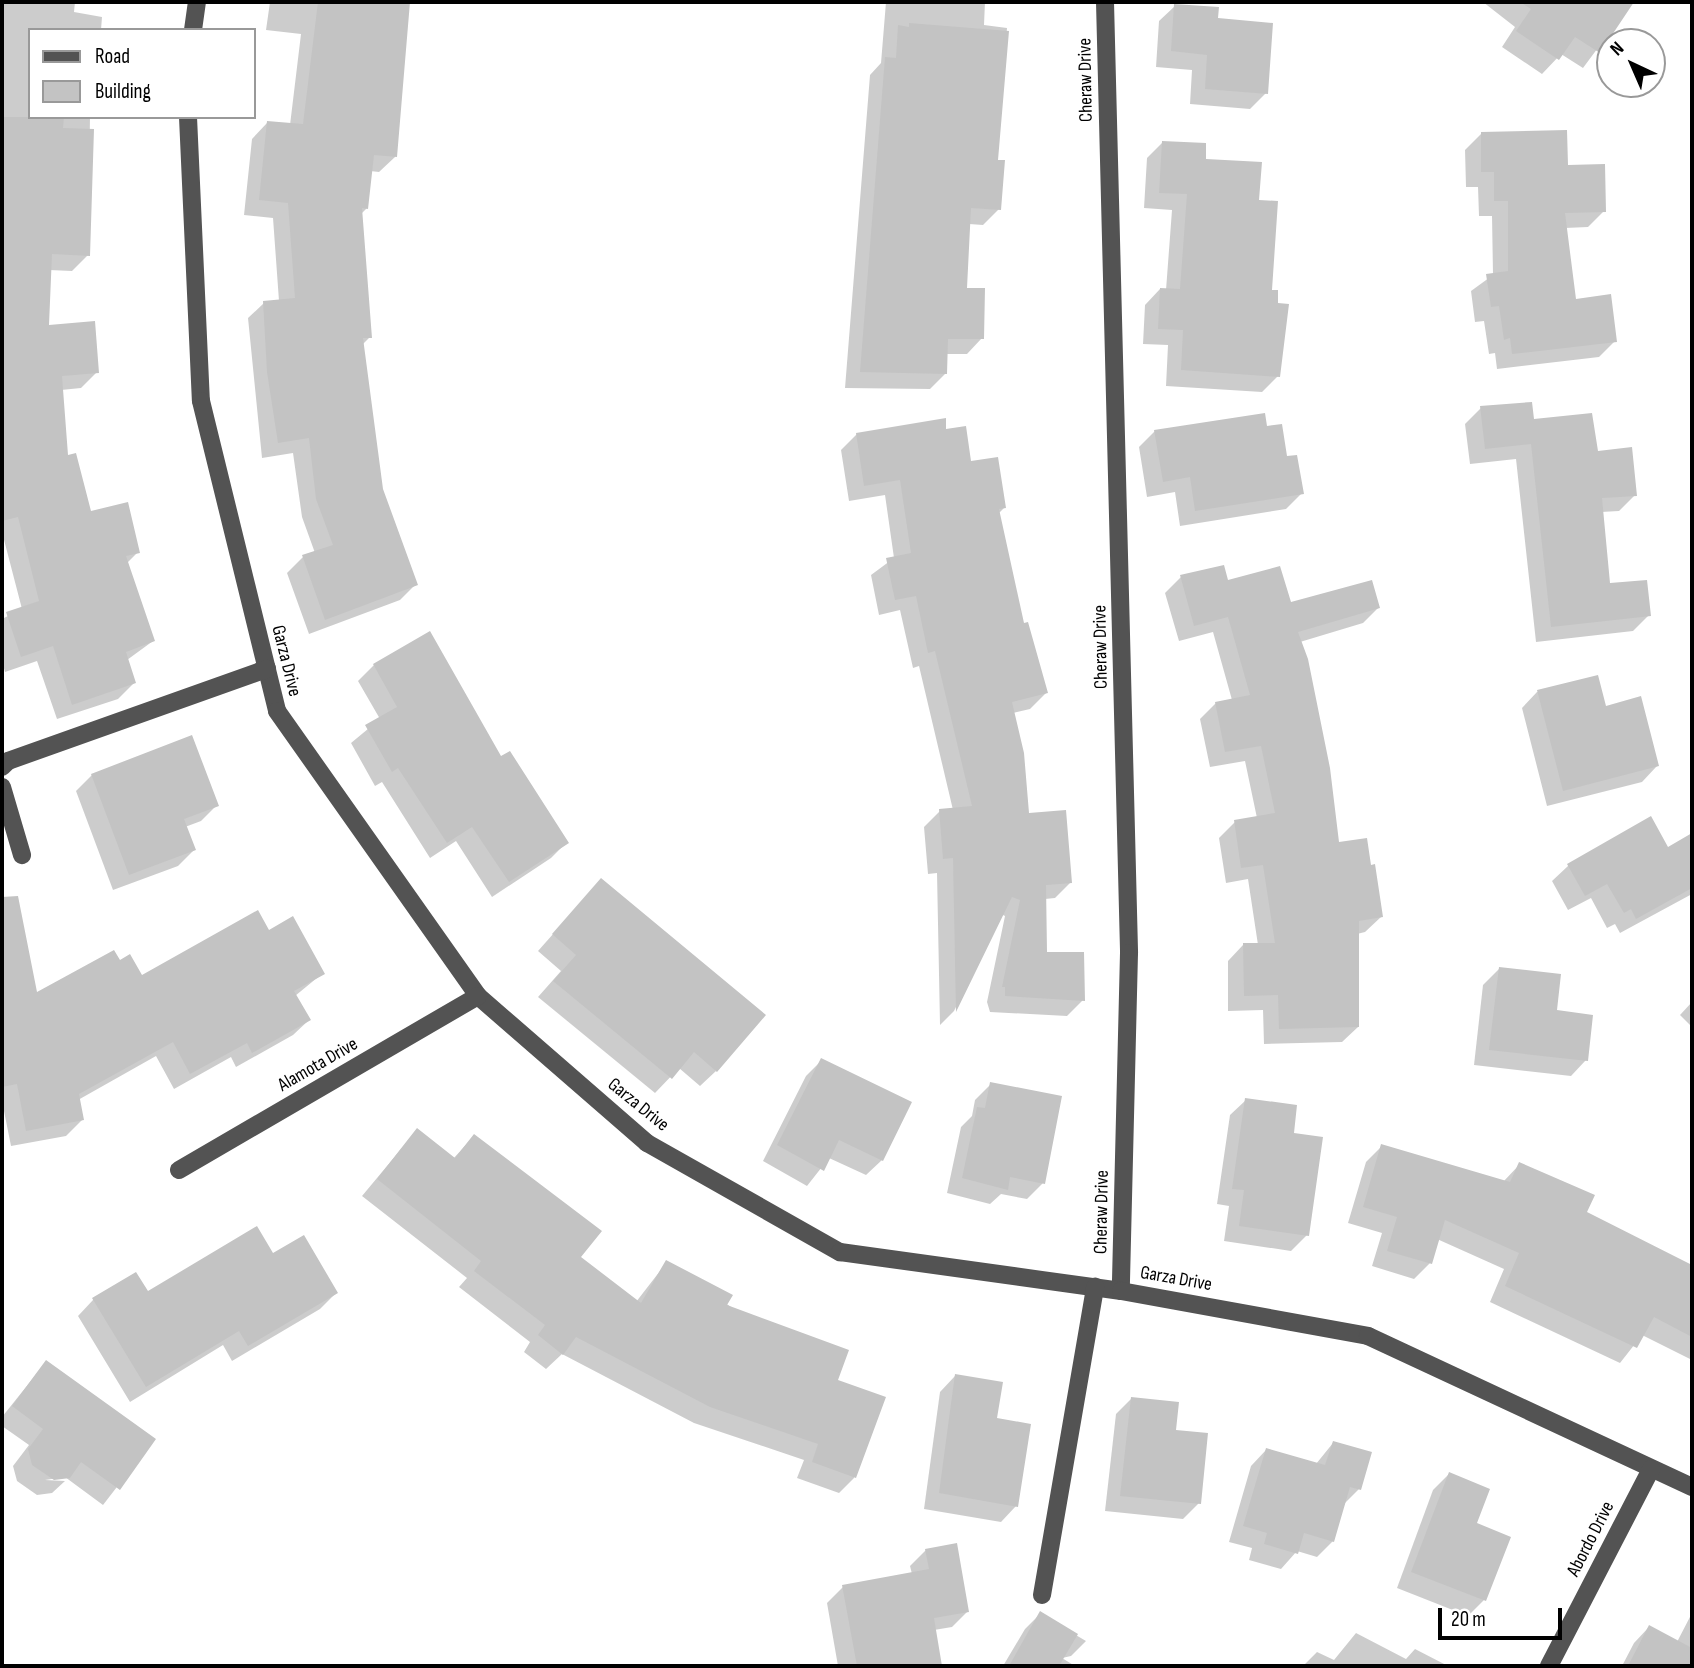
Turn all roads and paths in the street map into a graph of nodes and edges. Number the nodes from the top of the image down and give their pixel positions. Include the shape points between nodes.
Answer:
1 (197, 2) edge
2 (1105, 2) edge
3 (193, 28) edge
4 (188, 119) edge
5 (267, 669) junction
6 (2, 767) edge
7 (2, 787) edge
8 (22, 855) dead end
9 (478, 996) junction
10 (179, 1170) dead end
11 (1095, 1287) junction
12 (1122, 1291) junction
13 (1651, 1469) junction
14 (1692, 1487) edge
15 (1042, 1595) dead end
16 (1549, 1666) edge

1 - 3 street
2 - 12 street, Cheraw Drive via 1129,953
4 - 5 street, Garza Drive via 201,401
5 - 6 street via 8,761
5 - 9 street, Garza Drive via 277,711
7 - 8 street
9 - 10 street, Alamota Drive
9 - 11 street, Garza Drive via 647,1143 840,1252
11 - 12 street, Garza Drive
11 - 15 street
12 - 13 street, Garza Drive via 1368,1336
13 - 14 street, Garza Drive
13 - 16 street, Abordo Drive

